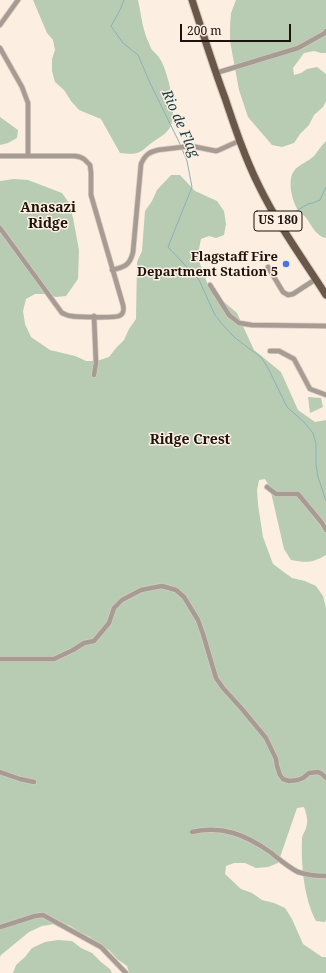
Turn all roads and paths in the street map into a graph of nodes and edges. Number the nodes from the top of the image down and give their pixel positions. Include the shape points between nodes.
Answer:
1 (18, 0) edge
2 (192, 0) edge
3 (0, 26) edge
4 (326, 31) edge
5 (0, 48) edge
6 (216, 74) junction
7 (239, 141) junction
8 (28, 155) junction
9 (0, 156) edge
10 (0, 228) edge
11 (268, 267) dead end
12 (112, 270) junction
13 (316, 279) junction
14 (210, 286) dead end
15 (326, 295) edge
16 (94, 316) junction
17 (326, 326) edge
18 (270, 351) dead end
19 (94, 375) dead end
20 (326, 395) edge
21 (267, 486) dead end
22 (326, 530) edge
23 (0, 659) edge
24 (0, 772) edge
25 (326, 778) edge
26 (34, 782) dead end
27 (192, 832) dead end
28 (326, 876) edge
29 (0, 927) edge
30 (126, 973) edge

1 - 3 street
2 - 6 main road, US 180
4 - 6 street via 298,48
5 - 8 street via 28,103
6 - 7 main road, US 180
7 - 12 street via 216,151 191,146 148,153 142,164 131,259 127,264
7 - 13 main road, US 180 via 264,197
8 - 9 street
8 - 12 street via 75,156 90,165 90,192
10 - 16 street via 62,313 71,316
11 - 13 street via 283,292 288,295
12 - 16 street via 123,313 120,316
13 - 15 main road, US 180
14 - 17 street via 229,315 239,323
16 - 19 street
18 - 20 street via 279,351 294,359 310,389
21 - 22 street via 276,494 298,494
23 - 25 street via 54,660 84,643 94,641 109,623 114,608 122,600 140,590 162,586 176,590 184,597 198,620 216,678 266,738 283,779 298,780 309,773 318,772
24 - 26 street
27 - 28 street via 216,830 246,837 289,867 316,876
29 - 30 street via 43,915 101,947

